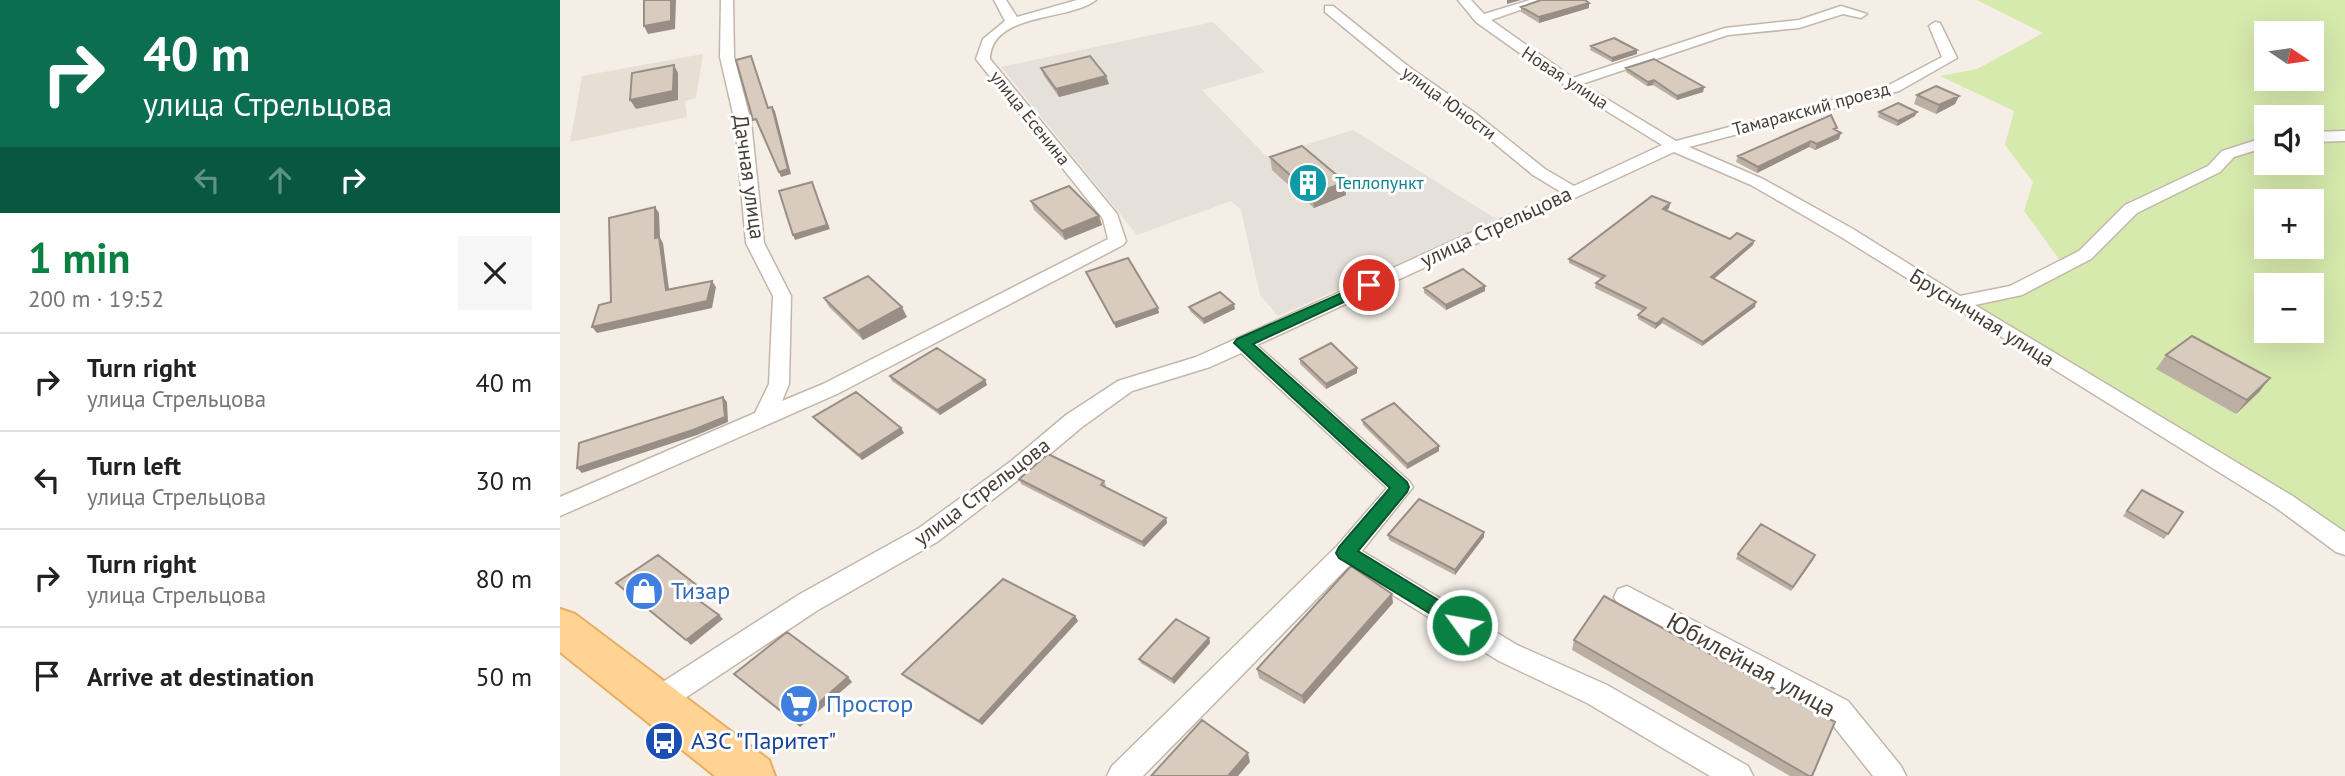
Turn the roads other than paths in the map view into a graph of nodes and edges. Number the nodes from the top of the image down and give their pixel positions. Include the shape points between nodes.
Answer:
1 (727, 0) edge
2 (1000, 0) edge
3 (1090, 0) edge
4 (1464, 0) edge
5 (1543, 0) edge
6 (1329, 9) dead end
7 (1861, 14) dead end
8 (1481, 19) junction
9 (1012, 23) junction
10 (1935, 26) dead end
11 (1571, 83) junction
12 (2345, 136) edge
13 (2324, 137) edge
14 (1674, 146) junction
15 (2254, 146) edge
16 (1573, 192) junction
17 (1957, 303) junction
18 (1242, 343) junction
19 (764, 418) junction
20 (560, 507) edge
21 (2345, 545) edge
22 (1346, 553) junction
23 (1627, 597) dead end
24 (560, 627) edge
25 (657, 701) junction
26 (752, 776) edge
27 (1122, 776) edge
28 (1738, 776) edge
29 (1891, 776) edge

1 - 19 street, Дачная улица via 727,57 743,122 755,243 782,296 779,384
2 - 9 street
3 - 9 street
4 - 8 street, Новая улица
5 - 8 street
6 - 16 street, улица Юности via 1539,172
7 - 11 street via 1840,10 1826,20 1804,25 1749,26
8 - 11 street, Новая улица
9 - 19 street, улица Есенина via 990,37 982,49 983,59 1111,218 1117,241
10 - 14 street, Тамаракский проезд via 1950,58 1894,88
11 - 14 street, Новая улица
12 - 13 street
14 - 16 street, улица Стрельцова
14 - 17 street, Брусничная улица via 1757,182
15 - 17 street via 2228,154 2214,169 2131,209 2085,255 2014,291
16 - 18 street, улица Стрельцова
17 - 21 street, Брусничная улица via 2283,502
18 - 22 street via 1401,487
18 - 25 street, улица Стрельцова via 1203,362 1125,386 928,535 809,602
19 - 20 street
22 - 27 street
22 - 28 street via 1508,653 1597,694
23 - 29 street, Юбилейная улица via 1838,709
24 - 25 main road
25 - 26 main road

